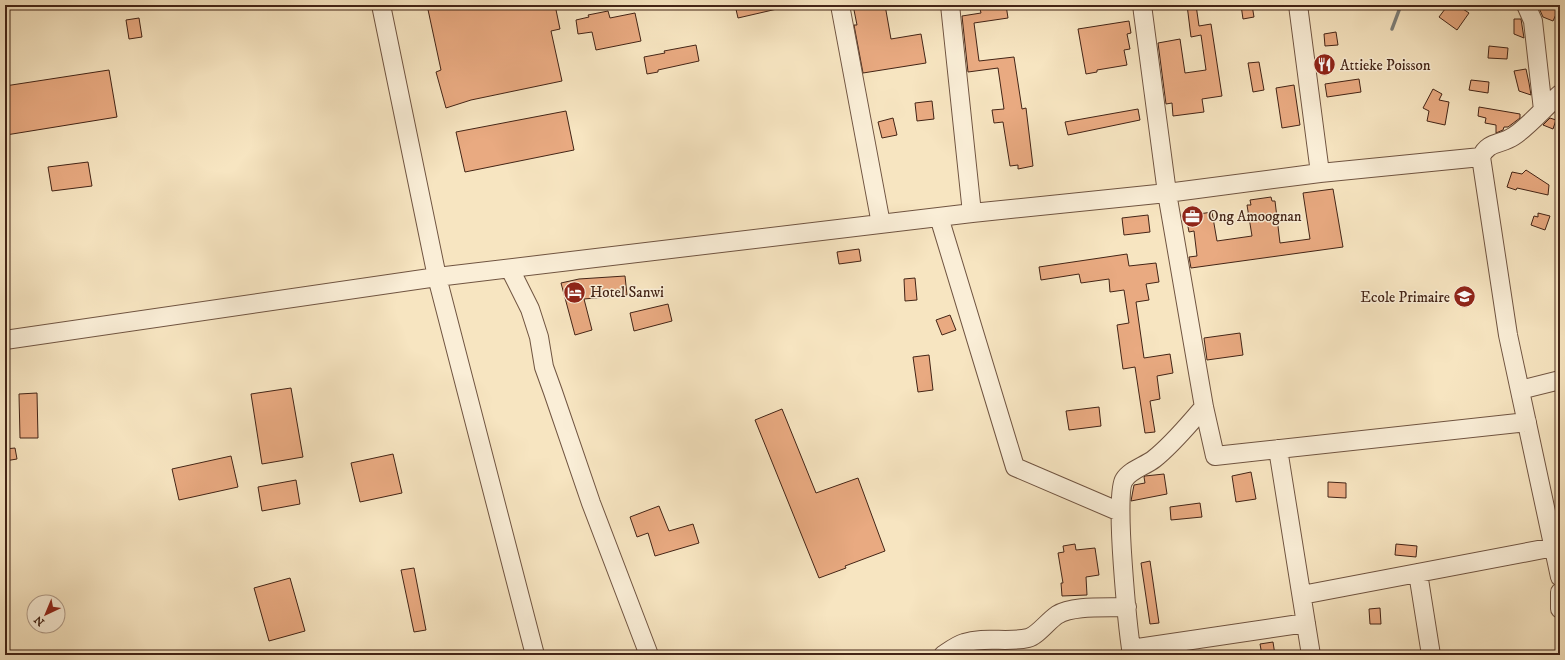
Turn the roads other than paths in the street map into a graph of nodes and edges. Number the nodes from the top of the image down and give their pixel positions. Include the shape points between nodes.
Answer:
1 (381, 5) edge
2 (840, 5) edge
3 (950, 5) edge
4 (1142, 5) edge
5 (1298, 5) edge
6 (1526, 5) edge
7 (1560, 94) edge
8 (1543, 110) junction
9 (1481, 157) junction
10 (1320, 173) junction
11 (1167, 193) junction
12 (972, 213) junction
13 (939, 217) junction
14 (881, 224) junction
15 (510, 269) junction
16 (437, 277) junction
17 (5, 340) edge
18 (1560, 380) edge
19 (1520, 390) junction
20 (1204, 407) junction
21 (1527, 422) junction
22 (1278, 449) junction
23 (1553, 505) edge
24 (1120, 512) junction
25 (1554, 547) junction
26 (1418, 573) junction
27 (1560, 577) edge
28 (1560, 592) edge
29 (1302, 595) junction
30 (1126, 607) junction
31 (1560, 609) edge
32 (1306, 623) junction
33 (1131, 652) edge
34 (535, 655) edge
35 (649, 655) edge
36 (943, 655) edge
37 (1312, 655) edge
38 (1431, 655) edge

1 - 16 street
2 - 14 street
3 - 12 street
4 - 11 street
5 - 10 street
6 - 8 street via 1533,21
7 - 8 street
8 - 9 street via 1514,136 1484,149
9 - 10 street
9 - 19 street via 1508,335
10 - 11 street
11 - 12 street
11 - 20 street
12 - 13 street
13 - 14 street
13 - 24 street via 1015,467
14 - 15 street
15 - 16 street
15 - 35 street via 530,309 539,337 544,367 591,503
16 - 17 street
16 - 34 street
18 - 19 street
19 - 21 street
20 - 22 street via 1215,456
20 - 24 street via 1171,444 1124,479 1121,487
21 - 22 street
21 - 23 street
22 - 29 street
23 - 25 street
24 - 30 street
25 - 26 street
25 - 27 street
26 - 29 street
26 - 38 street
28 - 31 street
29 - 32 street
30 - 33 street
30 - 36 street via 1068,611 1058,614 1031,638 978,640 964,643
32 - 33 street
32 - 37 street

